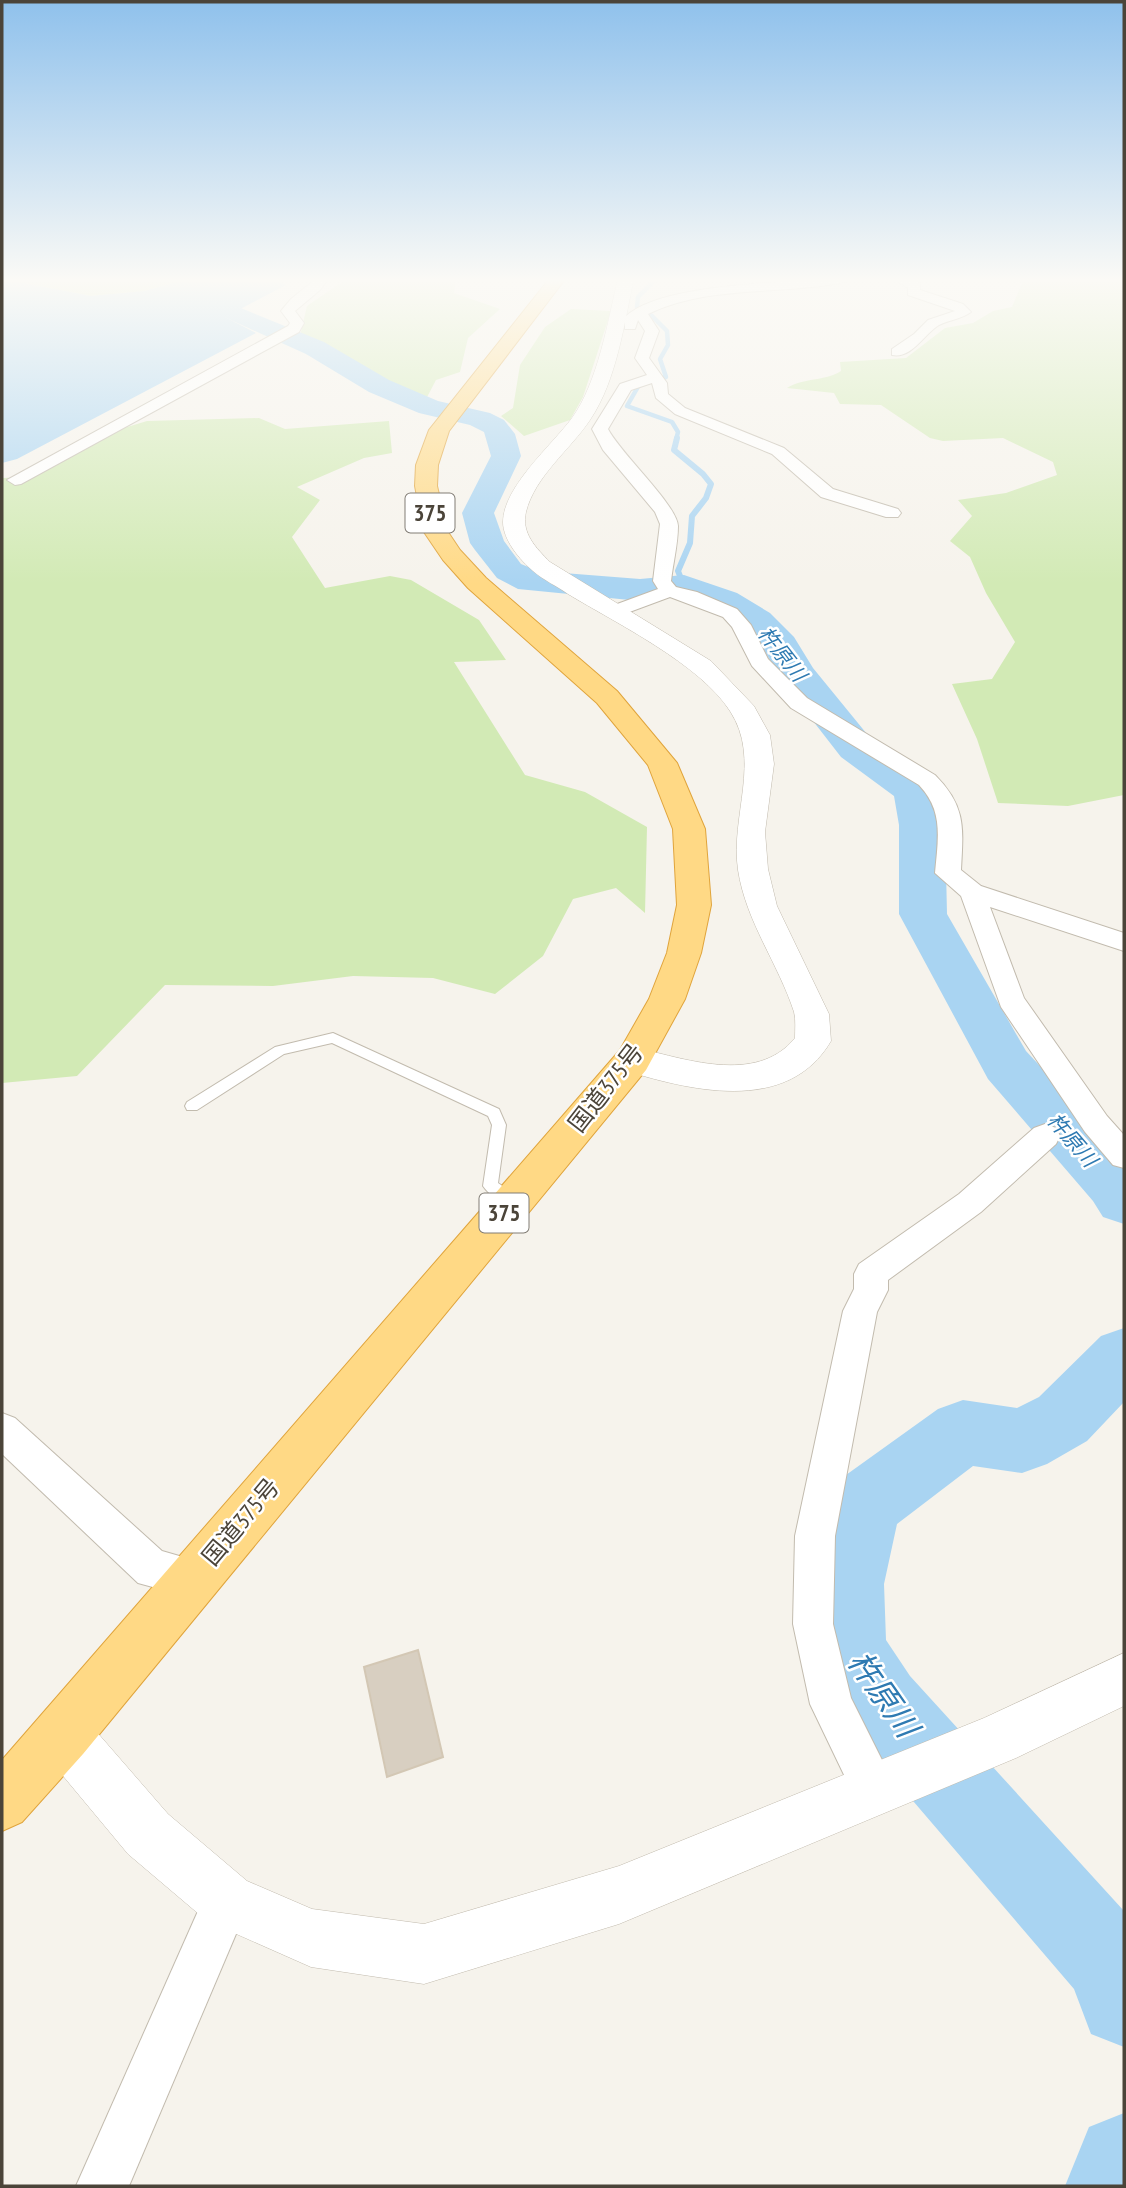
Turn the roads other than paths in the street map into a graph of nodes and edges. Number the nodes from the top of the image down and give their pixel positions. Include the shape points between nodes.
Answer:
1 (200, 380) edge
2 (478, 380) edge
3 (597, 380) edge
4 (657, 380) joint
5 (15, 480) dead end
6 (892, 513) dead end
7 (669, 591) junction
8 (615, 611) junction
9 (972, 892) junction
10 (1124, 942) edge
11 (633, 1060) junction
12 (192, 1106) dead end
13 (1045, 1136) dead end
14 (1124, 1156) edge
15 (515, 1201) junction
16 (2, 1430) edge
17 (193, 1578) junction
18 (1124, 1679) edge
19 (63, 1734) junction
20 (884, 1784) junction
21 (2, 1802) edge
22 (227, 1901) junction
23 (103, 2186) edge

1 - 5 street
2 - 11 highway, 国道375号 / 375 via 449,416 427,465 426,486 436,532 477,583 607,697 662,763 689,829 694,905 684,953 667,999
3 - 8 street via 582,418 519,501 514,518 523,547 542,567
4 - 6 street via 666,402 680,411 778,451 827,493
4 - 7 street via 625,387 600,429 669,524 662,581
7 - 8 street
7 - 9 street via 730,613 759,662 799,703 943,794 951,816 948,873
8 - 11 street via 702,666 741,706 756,735 760,764 750,832 753,869 761,906 812,1014 813,1041 795,1062 763,1076 714,1077
9 - 10 street
9 - 14 street via 1012,1000 1096,1124
11 - 15 highway, 国道375号 / 375
12 - 15 lane via 280,1050 333,1038 494,1113 499,1125 490,1186
13 - 20 street via 970,1203 871,1274 871,1290 860,1311 815,1536 813,1624 831,1704
15 - 17 highway, 国道375号 / 375
16 - 17 street via 152,1569
17 - 19 highway, 国道375号 / 375
18 - 20 street via 997,1740
19 - 21 highway, 国道375号 / 375
19 - 22 street via 148,1834
20 - 22 street via 619,1895 424,1954 312,1938
22 - 23 street

